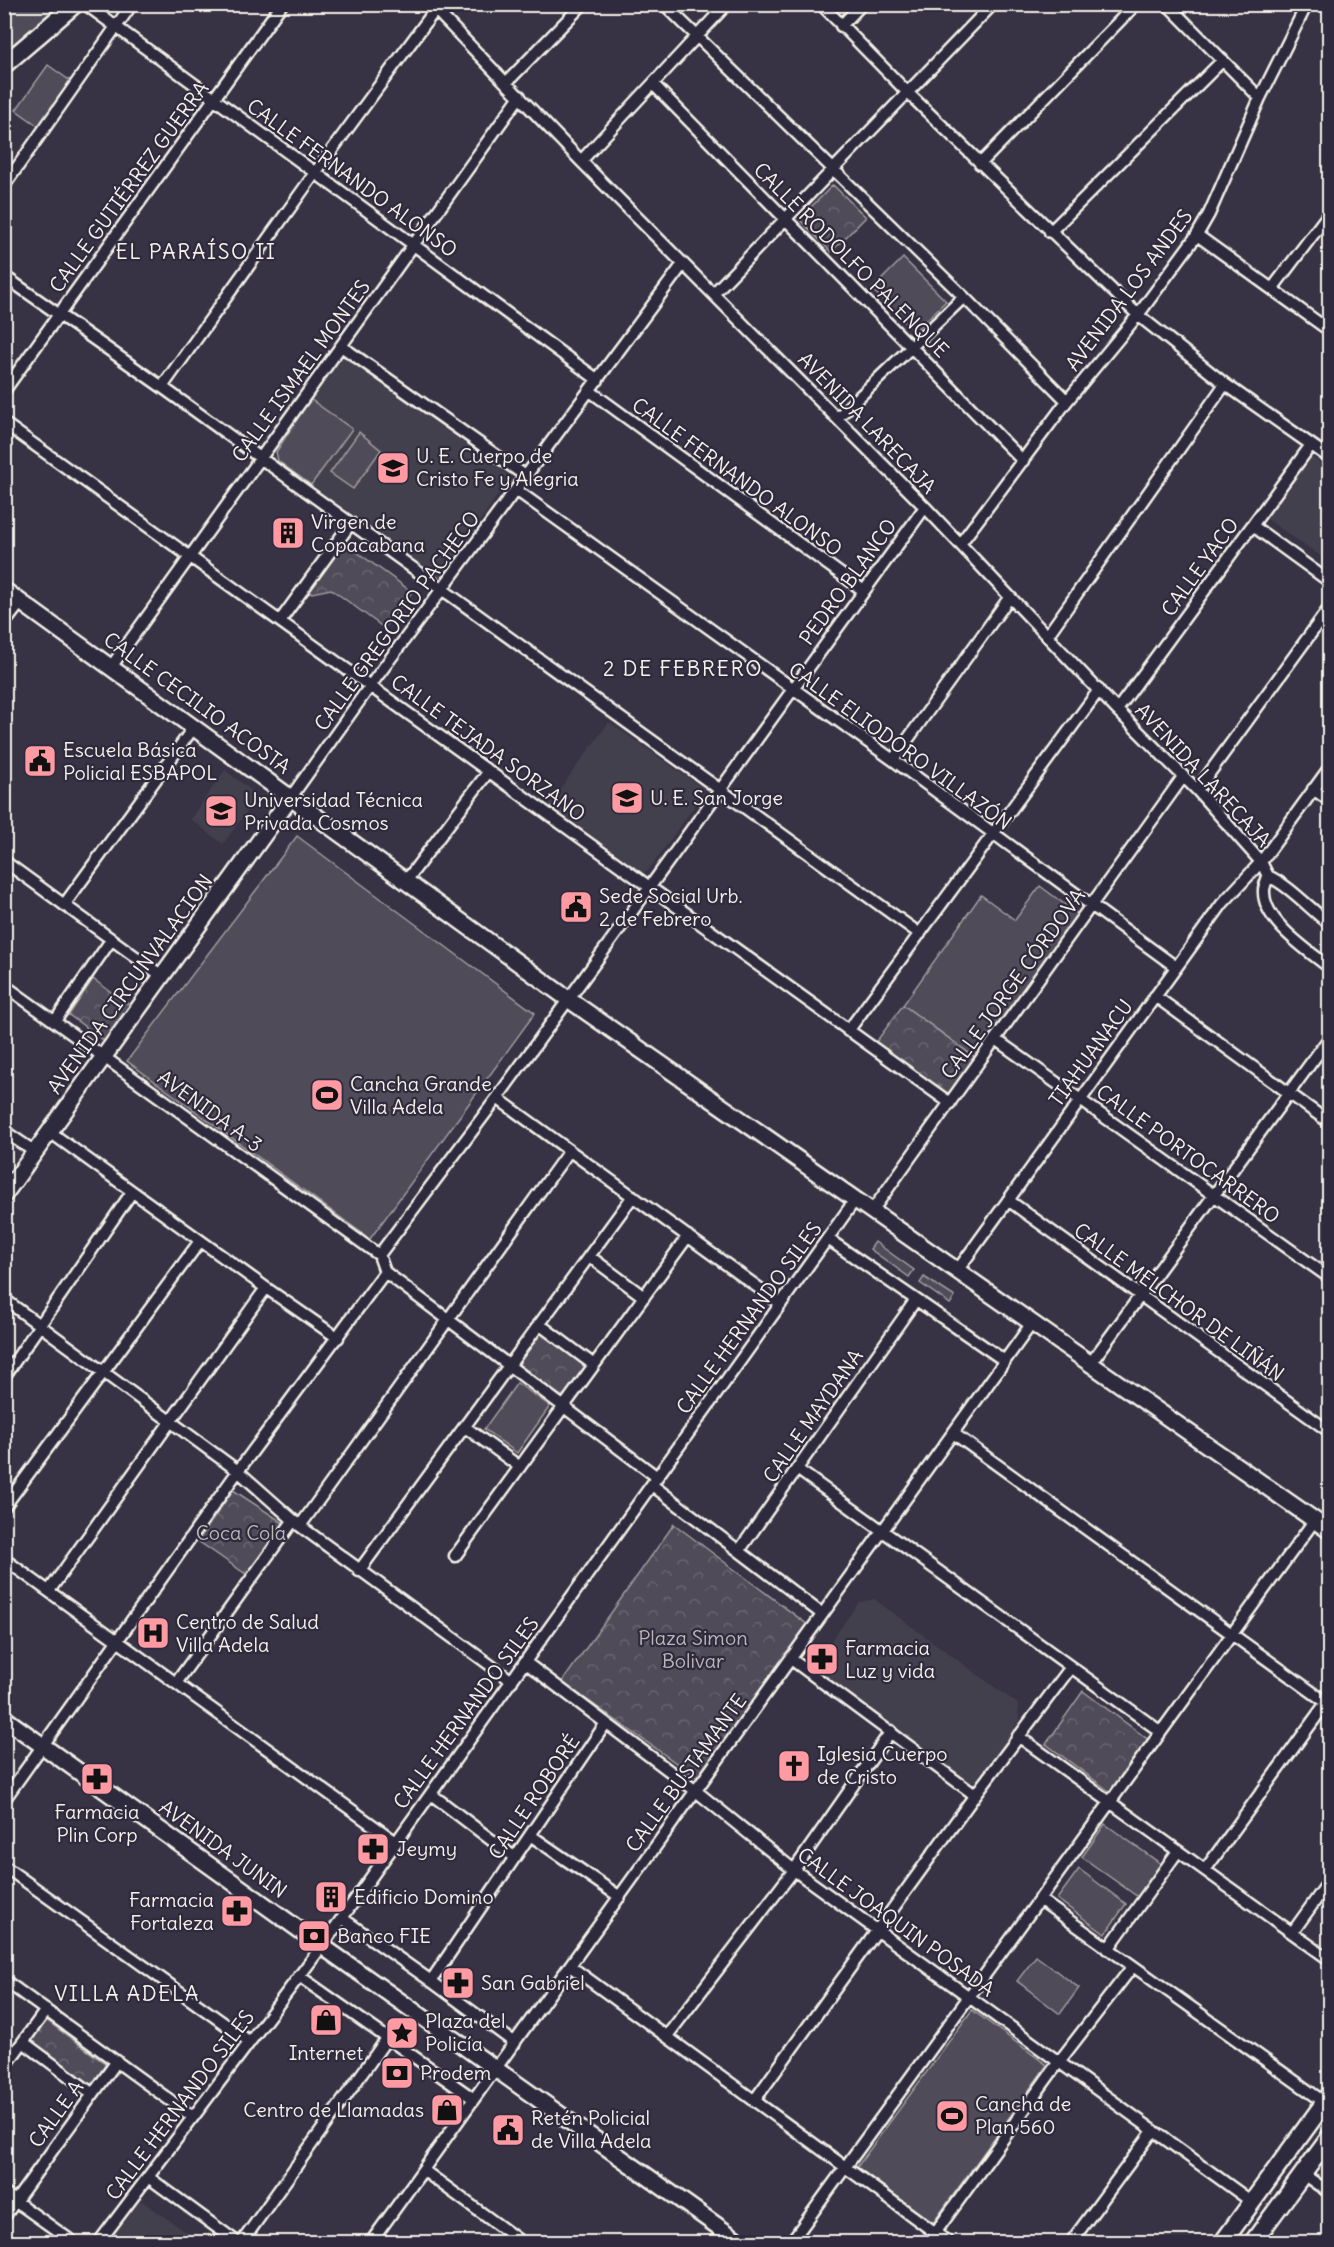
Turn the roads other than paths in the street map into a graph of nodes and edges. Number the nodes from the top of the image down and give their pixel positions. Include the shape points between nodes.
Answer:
1 (75, 4) edge
2 (85, 4) edge
3 (132, 4) edge
4 (282, 4) edge
5 (583, 4) edge
6 (664, 4) edge
7 (727, 4) edge
8 (820, 4) edge
9 (862, 4) edge
10 (993, 4) edge
11 (1136, 4) edge
12 (1167, 4) edge
13 (1307, 4) edge
14 (435, 6) edge
15 (841, 26) junction
16 (116, 27) junction
17 (697, 37) junction
18 (1223, 60) junction
19 (4, 65) edge
20 (507, 82) junction
21 (653, 84) junction
22 (908, 93) junction
23 (520, 96) junction
24 (1260, 98) junction
25 (215, 100) junction
26 (581, 161) junction
27 (980, 164) junction
28 (833, 171) junction
29 (315, 173) junction
30 (4, 186) edge
31 (1329, 212) edge
32 (785, 219) junction
33 (1050, 232) junction
34 (1197, 236) junction
35 (413, 245) junction
36 (683, 264) junction
37 (4, 276) edge
38 (1272, 289) junction
39 (714, 293) junction
40 (964, 297) junction
41 (1138, 315) junction
42 (59, 316) junction
43 (1329, 331) edge
44 (341, 346) junction
45 (911, 347) junction
46 (598, 380) junction
47 (1225, 384) junction
48 (162, 387) junction
49 (4, 391) edge
50 (590, 391) junction
51 (1067, 401) junction
52 (837, 418) junction
53 (4, 423) edge
54 (1311, 445) junction
55 (261, 458) junction
56 (1329, 458) edge
57 (1023, 461) junction
58 (527, 477) junction
59 (516, 490) junction
60 (925, 507) junction
61 (351, 523) junction
62 (1252, 526) junction
63 (960, 544) junction
64 (190, 557) junction
65 (1329, 582) edge
66 (4, 590) edge
67 (443, 590) junction
68 (864, 591) junction
69 (1009, 598) junction
70 (21, 602) junction
71 (1329, 607) edge
72 (280, 621) junction
73 (4, 624) edge
74 (1047, 636) junction
75 (111, 667) junction
76 (370, 686) junction
77 (792, 690) junction
78 (1099, 690) junction
79 (1117, 710) junction
80 (194, 727) junction
81 (892, 760) junction
82 (1329, 767) edge
83 (489, 771) junction
84 (1183, 777) junction
85 (1313, 789) junction
86 (720, 790) junction
87 (1197, 790) junction
88 (291, 797) junction
89 (1329, 801) edge
90 (993, 834) junction
91 (4, 861) edge
92 (1261, 862) junction
93 (1268, 876) junction
94 (406, 881) junction
95 (649, 887) junction
96 (64, 905) junction
97 (1091, 906) junction
98 (1329, 924) edge
99 (920, 934) junction
100 (111, 940) junction
101 (1176, 967) junction
102 (1329, 968) edge
103 (162, 976) junction
104 (4, 985) edge
105 (1155, 996) junction
106 (568, 999) junction
107 (55, 1022) junction
108 (848, 1031) junction
109 (1329, 1037) edge
110 (995, 1039) junction
111 (104, 1057) junction
112 (1289, 1093) junction
113 (497, 1098) junction
114 (1080, 1100) junction
115 (950, 1103) junction
116 (1329, 1123) edge
117 (4, 1131) edge
118 (50, 1132) junction
119 (569, 1151) junction
120 (35, 1152) junction
121 (132, 1192) junction
122 (4, 1195) edge
123 (1214, 1195) junction
124 (633, 1196) junction
125 (855, 1200) junction
126 (1008, 1200) junction
127 (872, 1211) junction
128 (688, 1236) junction
129 (828, 1239) junction
130 (200, 1241) junction
131 (379, 1255) junction
132 (589, 1256) junction
133 (957, 1271) junction
134 (385, 1272) junction
135 (1329, 1278) edge
136 (266, 1288) junction
137 (1140, 1296) junction
138 (644, 1297) junction
139 (4, 1299) edge
140 (915, 1301) junction
141 (781, 1304) junction
142 (447, 1321) junction
143 (1032, 1323) junction
144 (539, 1324) junction
145 (40, 1327) junction
146 (338, 1338) junction
147 (1005, 1361) junction
148 (1090, 1364) junction
149 (509, 1365) junction
150 (594, 1365) junction
151 (104, 1374) junction
152 (4, 1377) edge
153 (564, 1406) junction
154 (170, 1421) junction
155 (465, 1427) junction
156 (953, 1432) junction
157 (1329, 1432) edge
158 (520, 1467) junction
159 (797, 1469) junction
160 (238, 1471) junction
161 (655, 1481) junction
162 (4, 1507) edge
163 (1314, 1521) junction
164 (296, 1524) junction
165 (883, 1531) junction
166 (1329, 1531) edge
167 (739, 1551) junction
168 (455, 1556) dead end
169 (4, 1559) edge
170 (359, 1570) junction
171 (50, 1591) junction
172 (822, 1614) junction
173 (1232, 1634) junction
174 (117, 1641) junction
175 (791, 1659) junction
176 (525, 1662) junction
177 (1071, 1667) junction
178 (512, 1681) junction
179 (176, 1683) junction
180 (1328, 1704) edge
181 (4, 1718) edge
182 (606, 1723) junction
183 (891, 1731) junction
184 (1161, 1732) junction
185 (1018, 1736) junction
186 (43, 1745) junction
187 (696, 1791) junction
188 (431, 1794) junction
189 (975, 1795) junction
190 (4, 1800) edge
191 (1110, 1802) junction
192 (530, 1835) junction
193 (396, 1842) junction
194 (1178, 1851) junction
195 (514, 1858) junction
196 (4, 1866) edge
197 (794, 1870) junction
198 (1205, 1870) junction
199 (1329, 1880) edge
200 (620, 1897) junction
201 (1039, 1899) junction
202 (342, 1918) junction
203 (877, 1931) junction
204 (1292, 1933) junction
205 (322, 1946) junction
206 (1108, 1948) junction
207 (1329, 1960) edge
208 (570, 1966) junction
209 (1133, 1966) junction
210 (299, 1976) junction
211 (4, 1980) edge
212 (431, 1981) junction
213 (968, 1998) junction
214 (46, 2010) junction
215 (667, 2036) junction
216 (388, 2037) junction
217 (23, 2042) junction
218 (250, 2042) junction
219 (515, 2043) junction
220 (117, 2061) junction
221 (1058, 2063) junction
222 (4, 2068) edge
223 (496, 2069) junction
224 (93, 2094) junction
225 (474, 2099) junction
226 (1327, 2099) edge
227 (754, 2101) junction
228 (193, 2117) junction
229 (1153, 2131) junction
230 (1329, 2137) edge
231 (844, 2168) junction
232 (423, 2170) junction
233 (1303, 2174) junction
234 (148, 2177) junction
235 (4, 2193) edge
236 (1329, 2193) edge
237 (15, 2201) junction
238 (1252, 2202) junction
239 (4, 2217) edge
240 (935, 2233) junction
241 (516, 2241) edge
242 (73, 2242) edge
243 (99, 2242) edge
244 (237, 2242) edge
245 (242, 2242) edge
246 (371, 2242) edge
247 (740, 2242) edge
248 (791, 2242) edge
249 (948, 2242) edge
250 (1071, 2242) edge
251 (1223, 2242) edge
252 (1253, 2242) edge

1 - 19 main road
2 - 16 street, CALLE FERNANDO ALONSO
3 - 16 street
4 - 25 street, CALLE GUTIÉRREZ GUERRA
5 - 20 street
6 - 17 street
7 - 17 street
8 - 15 street
9 - 15 street
10 - 22 street
11 - 27 street
12 - 18 street
13 - 24 street, AVENIDA LOS ANDES
14 - 20 street, AVENIDA LARECAJA
14 - 29 street
15 - 22 street
16 - 25 street, CALLE FERNANDO ALONSO
16 - 30 street
17 - 21 street
17 - 28 street
18 - 24 street
18 - 33 street
20 - 23 street, AVENIDA LARECAJA
21 - 26 street
21 - 32 street, CALLE RODOLFO PALENQUE
22 - 27 street
22 - 28 street
23 - 26 street, AVENIDA LARECAJA
23 - 35 street, CALLE ISMAEL MONTES
24 - 34 street, AVENIDA LOS ANDES
25 - 29 street, CALLE FERNANDO ALONSO
25 - 42 street, CALLE GUTIÉRREZ GUERRA
26 - 36 street, AVENIDA LARECAJA
27 - 33 street
28 - 32 street
28 - 40 street
29 - 35 street, CALLE FERNANDO ALONSO
29 - 48 street
31 - 38 street
32 - 39 street
32 - 45 street, CALLE RODOLFO PALENQUE
33 - 41 street
34 - 38 street
34 - 41 street, AVENIDA LOS ANDES
35 - 44 street, CALLE ISMAEL MONTES
35 - 46 street, CALLE FERNANDO ALONSO
36 - 39 street, AVENIDA LARECAJA
36 - 46 street, CALLE GREGORIO PACHECO
37 - 42 street
38 - 43 street
39 - 52 street, AVENIDA LARECAJA
40 - 45 street
40 - 51 street
41 - 47 street
41 - 51 street, AVENIDA LOS ANDES
42 - 48 street
42 - 49 street, CALLE GUTIÉRREZ GUERRA
44 - 55 street, CALLE ISMAEL MONTES
44 - 58 street
45 - 52 street
45 - 57 street, CALLE RODOLFO PALENQUE
46 - 50 street, CALLE GREGORIO PACHECO
47 - 54 street
47 - 74 street
48 - 55 street
50 - 58 street, CALLE GREGORIO PACHECO
50 - 68 street, CALLE FERNANDO ALONSO
51 - 57 street, AVENIDA LOS ANDES
52 - 60 street, AVENIDA LARECAJA
53 - 64 street, CALLE TEJADA SORZANO
54 - 56 street
54 - 62 street, CALLE YACO
55 - 61 street
55 - 64 street, CALLE ISMAEL MONTES
57 - 63 street, AVENIDA LOS ANDES
58 - 59 street, CALLE GREGORIO PACHECO
59 - 67 street, CALLE GREGORIO PACHECO
59 - 77 street, CALLE ELIODORO VILLAZÓN
60 - 63 street, AVENIDA LARECAJA
60 - 68 street, PEDRO BLANCO
61 - 67 street
61 - 72 street
62 - 65 street
62 - 79 street, CALLE YACO
63 - 69 street, AVENIDA LARECAJA
64 - 72 street, CALLE TEJADA SORZANO
64 - 75 street, CALLE ISMAEL MONTES
66 - 70 street, CALLE CECILIO ACOSTA
67 - 76 street, CALLE GREGORIO PACHECO
67 - 86 street
68 - 77 street, PEDRO BLANCO
69 - 74 street, AVENIDA LARECAJA
69 - 81 street
70 - 73 street
70 - 75 street, CALLE CECILIO ACOSTA
71 - 87 street
72 - 76 street, CALLE TEJADA SORZANO
74 - 78 street, AVENIDA LARECAJA
75 - 80 street, CALLE CECILIO ACOSTA
76 - 83 street, CALLE TEJADA SORZANO
76 - 88 street, CALLE GREGORIO PACHECO
77 - 81 street, CALLE ELIODORO VILLAZÓN
77 - 86 street, PEDRO BLANCO
78 - 79 street, AVENIDA LARECAJA
78 - 90 street
79 - 84 street, AVENIDA LARECAJA
80 - 88 street, CALLE CECILIO ACOSTA
80 - 96 street
81 - 90 street, CALLE ELIODORO VILLAZÓN
82 - 85 street, TIAHUANACU
83 - 94 street
83 - 95 street, CALLE TEJADA SORZANO
84 - 87 street, AVENIDA LARECAJA
84 - 97 street, CALLE JORGE CÓRDOVA
85 - 89 street
85 - 92 street, TIAHUANACU
86 - 95 street, PEDRO BLANCO
86 - 99 street
87 - 92 street, AVENIDA LARECAJA
88 - 94 street, CALLE CECILIO ACOSTA
88 - 103 street, AVENIDA CIRCUNVALACION
90 - 97 street, CALLE ELIODORO VILLAZÓN
90 - 99 street
91 - 96 street
92 - 93 street, AVENIDA LARECAJA
92 - 101 street, TIAHUANACU via 1222,904
93 - 98 street, AVENIDA LARECAJA via 1282,882
93 - 102 street, AVENIDA LARECAJA via 1264,891 1276,923
94 - 106 street, CALLE CECILIO ACOSTA
95 - 106 street, PEDRO BLANCO
95 - 108 street, CALLE TEJADA SORZANO
96 - 100 street
97 - 101 street, CALLE ELIODORO VILLAZÓN
97 - 110 street, CALLE JORGE CÓRDOVA
99 - 108 street
100 - 103 street
100 - 107 street
101 - 105 street, TIAHUANACU
103 - 111 street, AVENIDA CIRCUNVALACION
104 - 107 street, AVENIDA A-3
105 - 112 street
105 - 114 street, TIAHUANACU
106 - 113 street, PEDRO BLANCO
106 - 125 street, CALLE CECILIO ACOSTA
107 - 111 street, AVENIDA A-3
108 - 115 street, CALLE TEJADA SORZANO
109 - 112 street
110 - 114 street, CALLE PORTOCARRERO
110 - 115 street, CALLE JORGE CÓRDOVA
111 - 118 street, AVENIDA CIRCUNVALACION
111 - 131 street, AVENIDA A-3
112 - 116 street
112 - 123 street
113 - 119 street
113 - 131 street, PEDRO BLANCO
114 - 123 street, CALLE PORTOCARRERO
114 - 126 street, TIAHUANACU
115 - 127 street, CALLE JORGE CÓRDOVA
117 - 120 street
118 - 120 street, AVENIDA CIRCUNVALACION
118 - 121 street
119 - 124 street
119 - 142 street
120 - 122 street, AVENIDA CIRCUNVALACION
121 - 130 street
121 - 145 street
123 - 135 street, CALLE PORTOCARRERO
123 - 137 street
124 - 128 street
124 - 132 street
125 - 127 street, CALLE CECILIO ACOSTA
125 - 129 street, CALLE HERNANDO SILES
126 - 133 street, TIAHUANACU
126 - 137 street, CALLE MELCHOR DE LIÑÁN
127 - 133 street, CALLE CECILIO ACOSTA
128 - 138 street
128 - 141 street
129 - 140 street
129 - 141 street, CALLE HERNANDO SILES
130 - 136 street
130 - 151 street
131 - 134 street
132 - 138 street
132 - 144 street
133 - 143 street, CALLE CECILIO ACOSTA
134 - 142 street
134 - 146 street
136 - 146 street
136 - 154 street
137 - 148 street
137 - 157 street, CALLE MELCHOR DE LIÑÁN
138 - 150 street
139 - 145 street
140 - 147 street
140 - 159 street, CALLE MAYDANA
141 - 161 street, CALLE HERNANDO SILES
142 - 149 street
142 - 164 street
143 - 147 street, CALLE BUSTAMANTE
143 - 148 street, CALLE CECILIO ACOSTA
144 - 149 street
144 - 150 street
145 - 151 street
145 - 152 street
146 - 160 street
147 - 156 street, CALLE BUSTAMANTE
148 - 163 street, CALLE CECILIO ACOSTA
149 - 153 street
149 - 155 street
150 - 153 street
151 - 154 street
151 - 162 street
153 - 158 street
153 - 161 street
154 - 160 street
154 - 171 street
155 - 158 street
155 - 170 street
156 - 165 street, CALLE BUSTAMANTE
156 - 173 street
158 - 168 street
159 - 165 street
159 - 167 street, CALLE MAYDANA
160 - 164 street
160 - 174 street
161 - 167 street
161 - 176 street, CALLE HERNANDO SILES
163 - 166 street, CALLE CECILIO ACOSTA
163 - 173 street
164 - 170 street
164 - 179 street
165 - 172 street, CALLE BUSTAMANTE
165 - 177 street
167 - 172 street
169 - 171 street
170 - 178 street
171 - 174 street
172 - 175 street, CALLE BUSTAMANTE
173 - 180 street
173 - 184 street
174 - 179 street
174 - 186 street
175 - 183 street
175 - 187 street, CALLE BUSTAMANTE
176 - 178 street, CALLE HERNANDO SILES
176 - 182 street, CALLE JOAQUIN POSADA
177 - 184 street
177 - 185 street
178 - 188 street, CALLE HERNANDO SILES
179 - 193 street
180 - 198 street
181 - 186 street, AVENIDA JUNIN
182 - 187 street, CALLE JOAQUIN POSADA
182 - 192 street, CALLE ROBORÉ
183 - 189 street
183 - 197 street
184 - 191 street
185 - 189 street
185 - 191 street
186 - 190 street
186 - 205 street, AVENIDA JUNIN
187 - 197 street, CALLE JOAQUIN POSADA
187 - 200 street, CALLE BUSTAMANTE
188 - 193 street, CALLE HERNANDO SILES
188 - 195 street
189 - 203 street
191 - 194 street
191 - 201 street
192 - 195 street, CALLE ROBORÉ
192 - 200 street
193 - 202 street, CALLE HERNANDO SILES
194 - 198 street
194 - 206 street
195 - 212 street, CALLE ROBORÉ
196 - 218 street
197 - 203 street, CALLE JOAQUIN POSADA
197 - 215 street
198 - 204 street
199 - 204 street
200 - 208 street, CALLE BUSTAMANTE
201 - 206 street
201 - 213 street
202 - 205 street, CALLE HERNANDO SILES
202 - 212 street
203 - 213 street, CALLE JOAQUIN POSADA
203 - 227 street
204 - 207 street
205 - 210 street, CALLE HERNANDO SILES
205 - 223 street, AVENIDA JUNIN
206 - 209 street
208 - 215 street
208 - 219 street, CALLE BUSTAMANTE
209 - 221 street
209 - 226 street
210 - 216 street
210 - 218 street, CALLE HERNANDO SILES
211 - 214 street
212 - 219 street
213 - 221 street, CALLE JOAQUIN POSADA
213 - 231 street
214 - 217 street
214 - 220 street
215 - 227 street
216 - 225 street
216 - 245 street
217 - 222 street
217 - 224 street
218 - 228 street, CALLE HERNANDO SILES
219 - 223 street, CALLE BUSTAMANTE
220 - 224 street, CALLE A
220 - 228 street
221 - 229 street, CALLE JOAQUIN POSADA
221 - 240 street
223 - 225 street, CALLE BUSTAMANTE
223 - 247 street, AVENIDA JUNIN
224 - 237 street, CALLE A
225 - 232 street, CALLE BUSTAMANTE
226 - 238 main road
227 - 231 street
228 - 234 street, CALLE HERNANDO SILES
229 - 238 street, CALLE JOAQUIN POSADA
229 - 250 street
230 - 233 main road
231 - 240 street
231 - 248 street
232 - 241 street
232 - 246 street, CALLE BUSTAMANTE
233 - 236 street
233 - 252 main road
234 - 243 street, CALLE HERNANDO SILES
234 - 244 street
235 - 237 street
237 - 239 street, CALLE A
237 - 242 street
238 - 251 main road
240 - 249 street

